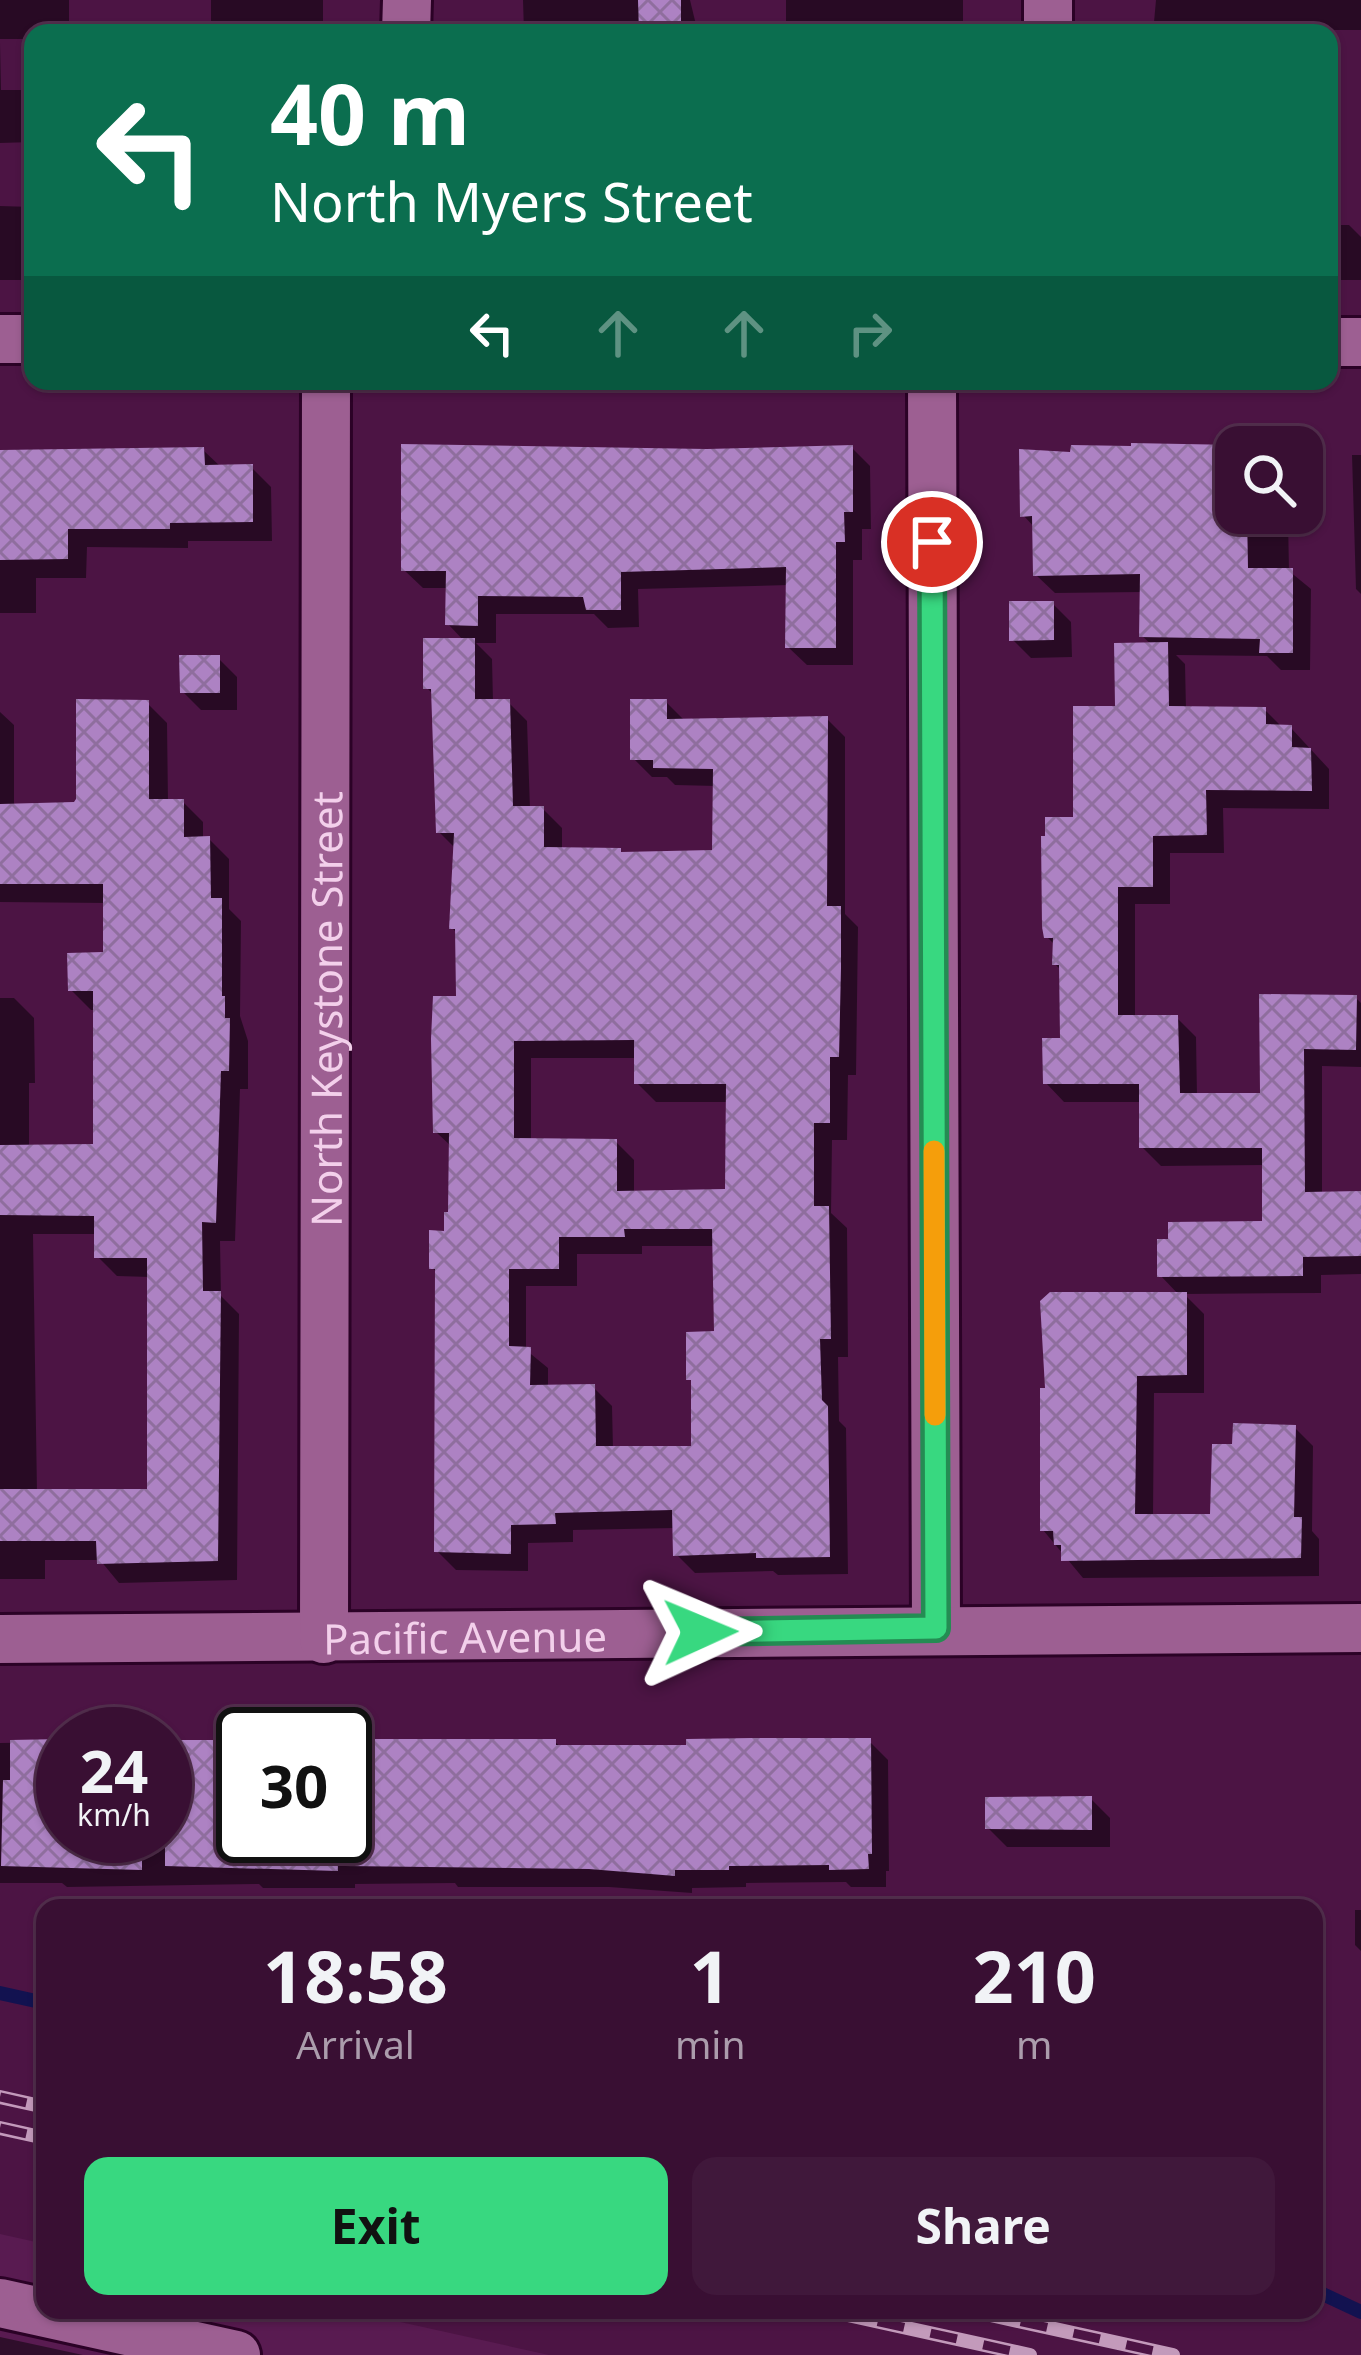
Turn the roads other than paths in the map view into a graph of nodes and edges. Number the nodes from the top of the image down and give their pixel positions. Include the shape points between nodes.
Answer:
1 (326, 390) edge
2 (932, 390) edge
3 (936, 1628) junction
4 (1361, 1628) edge
5 (0, 1639) edge
6 (324, 1639) junction
7 (0, 2303) edge
8 (36, 2311) edge
9 (73, 2319) edge
10 (236, 2355) edge

1 - 6 street, North Keystone Street
2 - 3 street
3 - 4 street, Pacific Avenue
3 - 6 street, Pacific Avenue
5 - 6 street, Pacific Avenue
7 - 8 street
9 - 10 street

